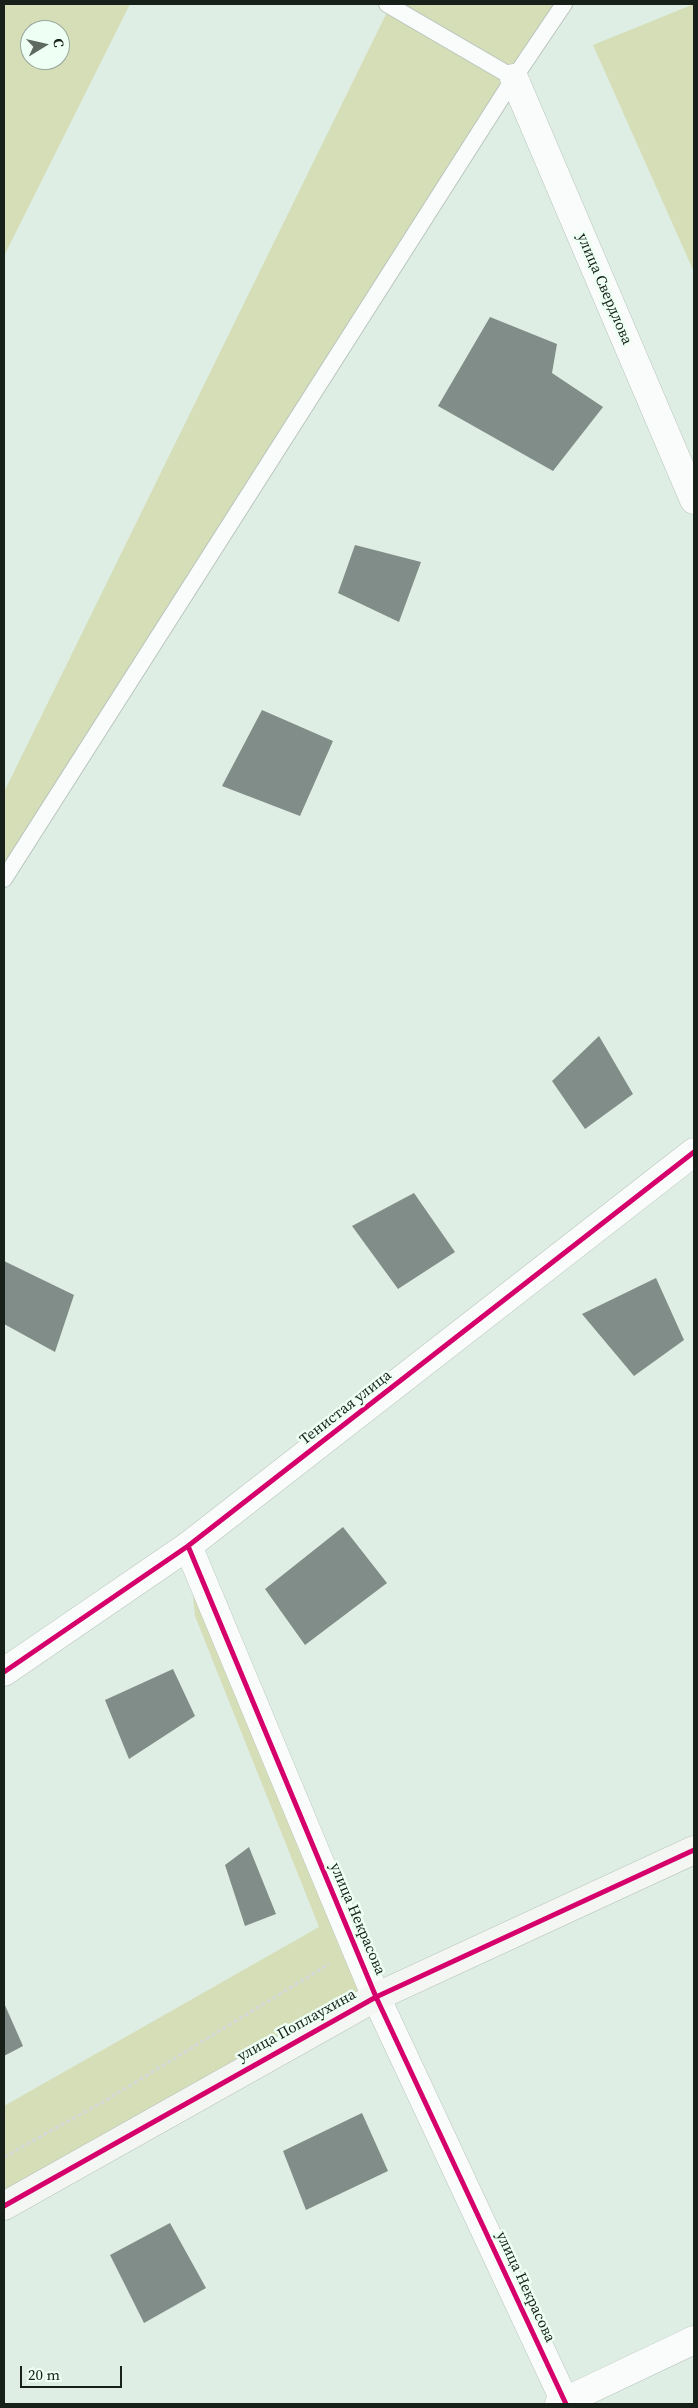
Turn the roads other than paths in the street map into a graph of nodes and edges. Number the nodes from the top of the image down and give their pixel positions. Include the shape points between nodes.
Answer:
1 (387, 4) edge
2 (564, 4) edge
3 (514, 78) junction
4 (694, 500) edge
5 (4, 878) edge
6 (694, 1152) edge
7 (188, 1546) junction
8 (4, 1672) edge
9 (694, 1850) edge
10 (376, 1997) junction
11 (4, 2206) edge
12 (694, 2340) edge
13 (563, 2403) edge

1 - 3 lane
2 - 3 lane
3 - 4 street, улица Свердлова
3 - 5 lane
6 - 7 street, Тенистая улица
7 - 8 street, Тенистая улица
7 - 10 street, улица Некрасова
9 - 10 street, улица Поплаухина
10 - 11 street, улица Поплаухина
10 - 13 street, улица Некрасова
12 - 13 street

